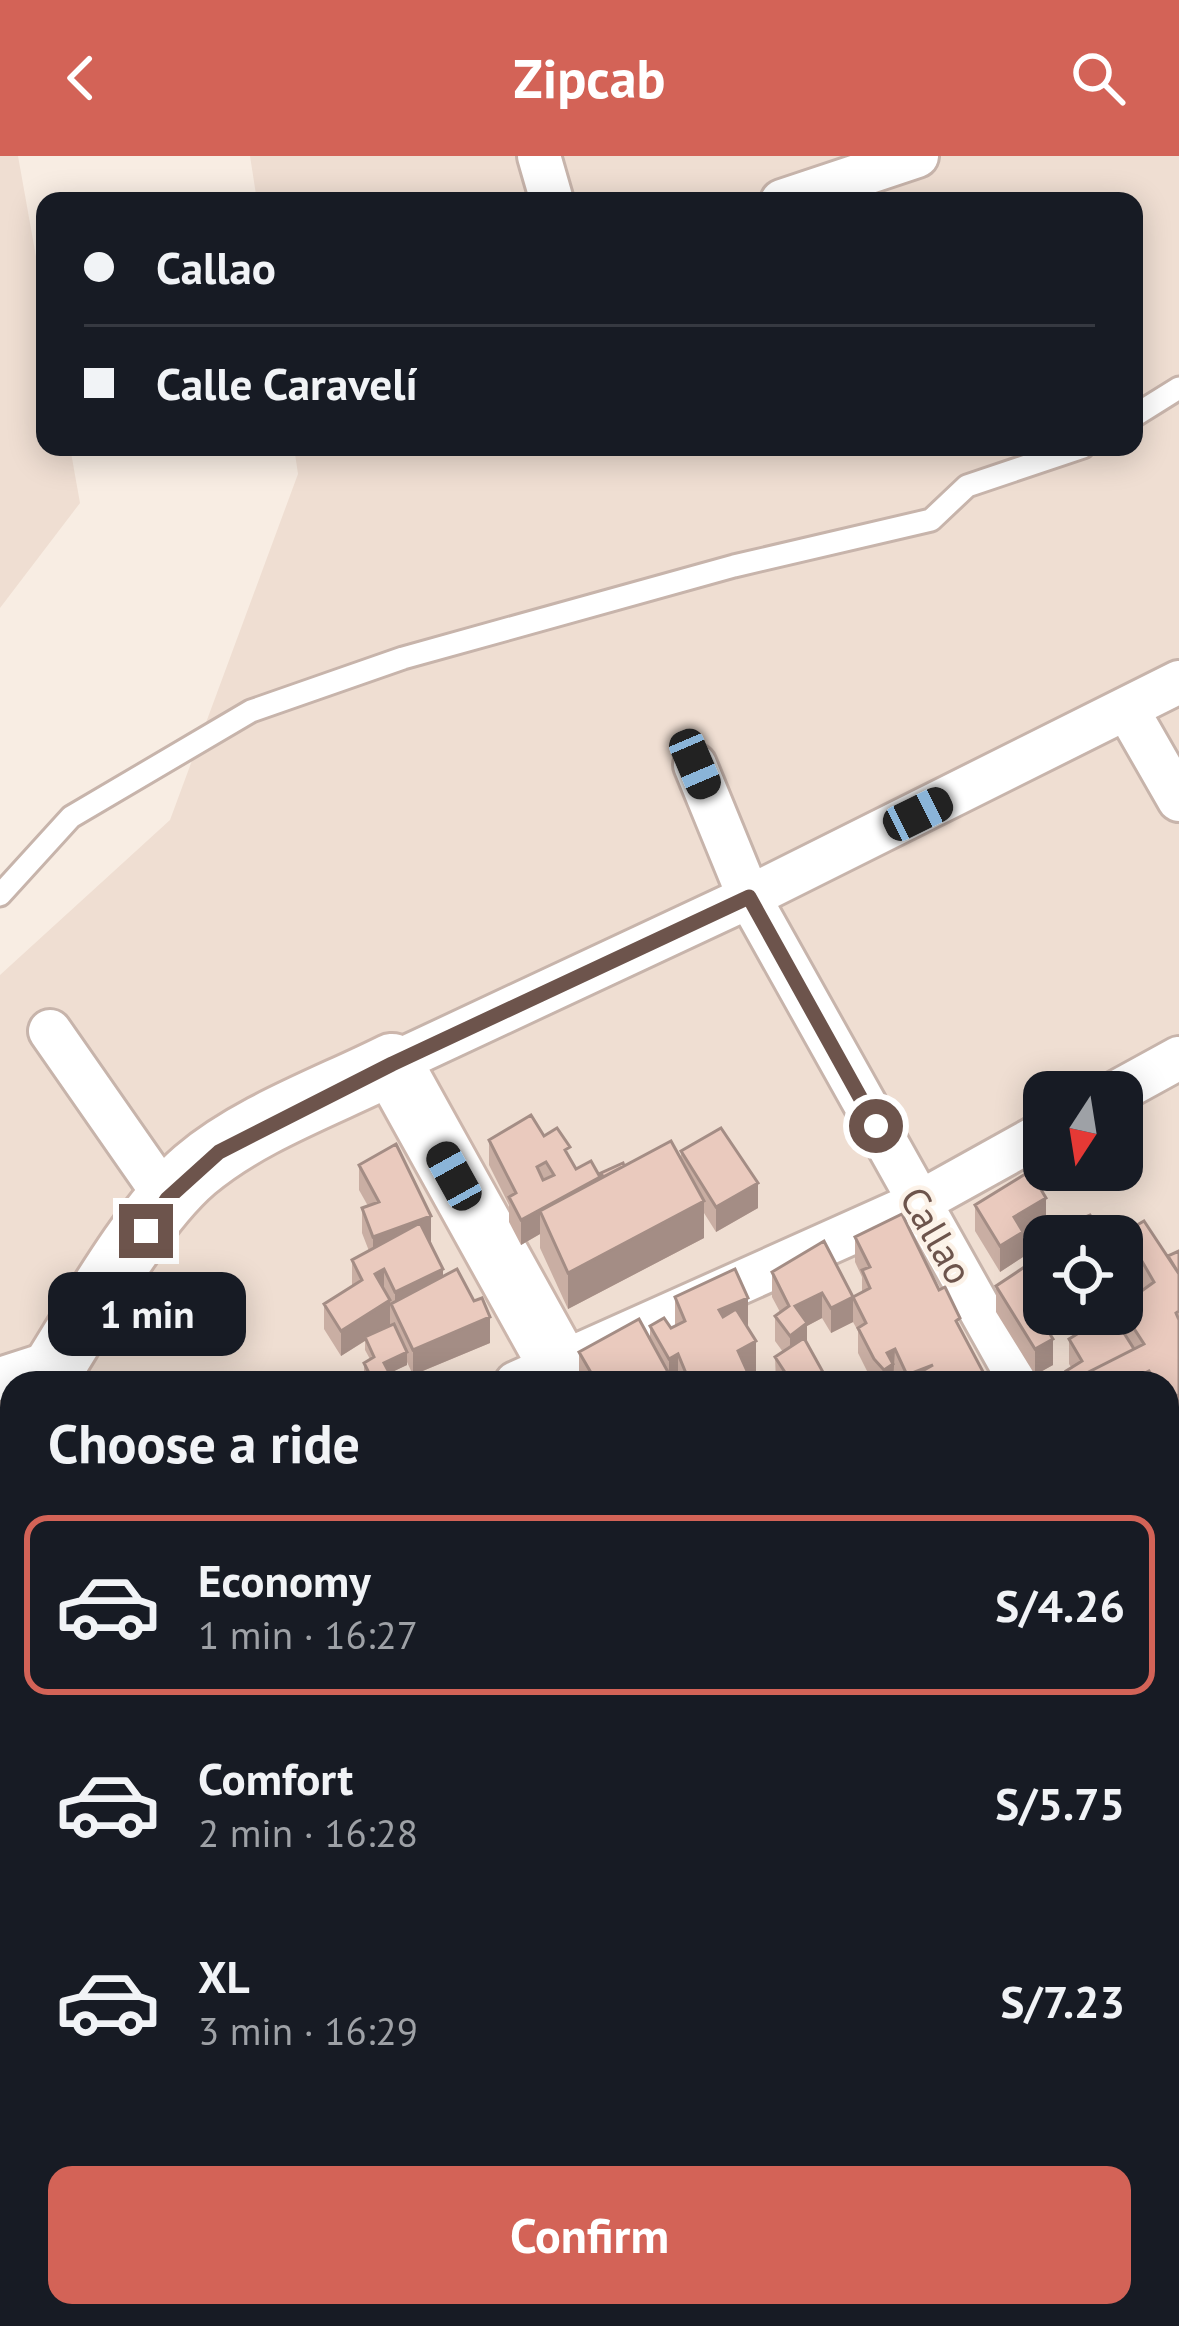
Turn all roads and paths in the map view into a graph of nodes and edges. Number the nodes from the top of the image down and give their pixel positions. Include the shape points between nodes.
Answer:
1 (539, 156) edge
2 (917, 156) edge
3 (549, 192) edge
4 (809, 192) edge
5 (1179, 388) edge
6 (1143, 410) edge
7 (1056, 456) edge
8 (1179, 682) edge
9 (1128, 711) junction
10 (695, 764) dead end
11 (1179, 800) edge
12 (0, 895) edge
13 (749, 897) junction
14 (50, 1031) dead end
15 (1179, 1058) edge
16 (392, 1064) junction
17 (1143, 1078) edge
18 (1023, 1144) edge
19 (167, 1199) junction
20 (918, 1202) junction
21 (51, 1371) edge
22 (545, 1371) edge
23 (561, 1371) edge
24 (1014, 1371) edge

1 - 3 street
2 - 4 street
5 - 6 lane
7 - 12 lane via 967,486 932,520 404,658 251,710 71,817
8 - 9 street
9 - 11 street
9 - 13 street
10 - 13 street, Callao
13 - 16 street
13 - 20 street, Callao
14 - 19 street
15 - 17 street
16 - 19 street via 219,1152
16 - 22 street
18 - 20 street
19 - 21 street
20 - 23 street
20 - 24 street, Callao

